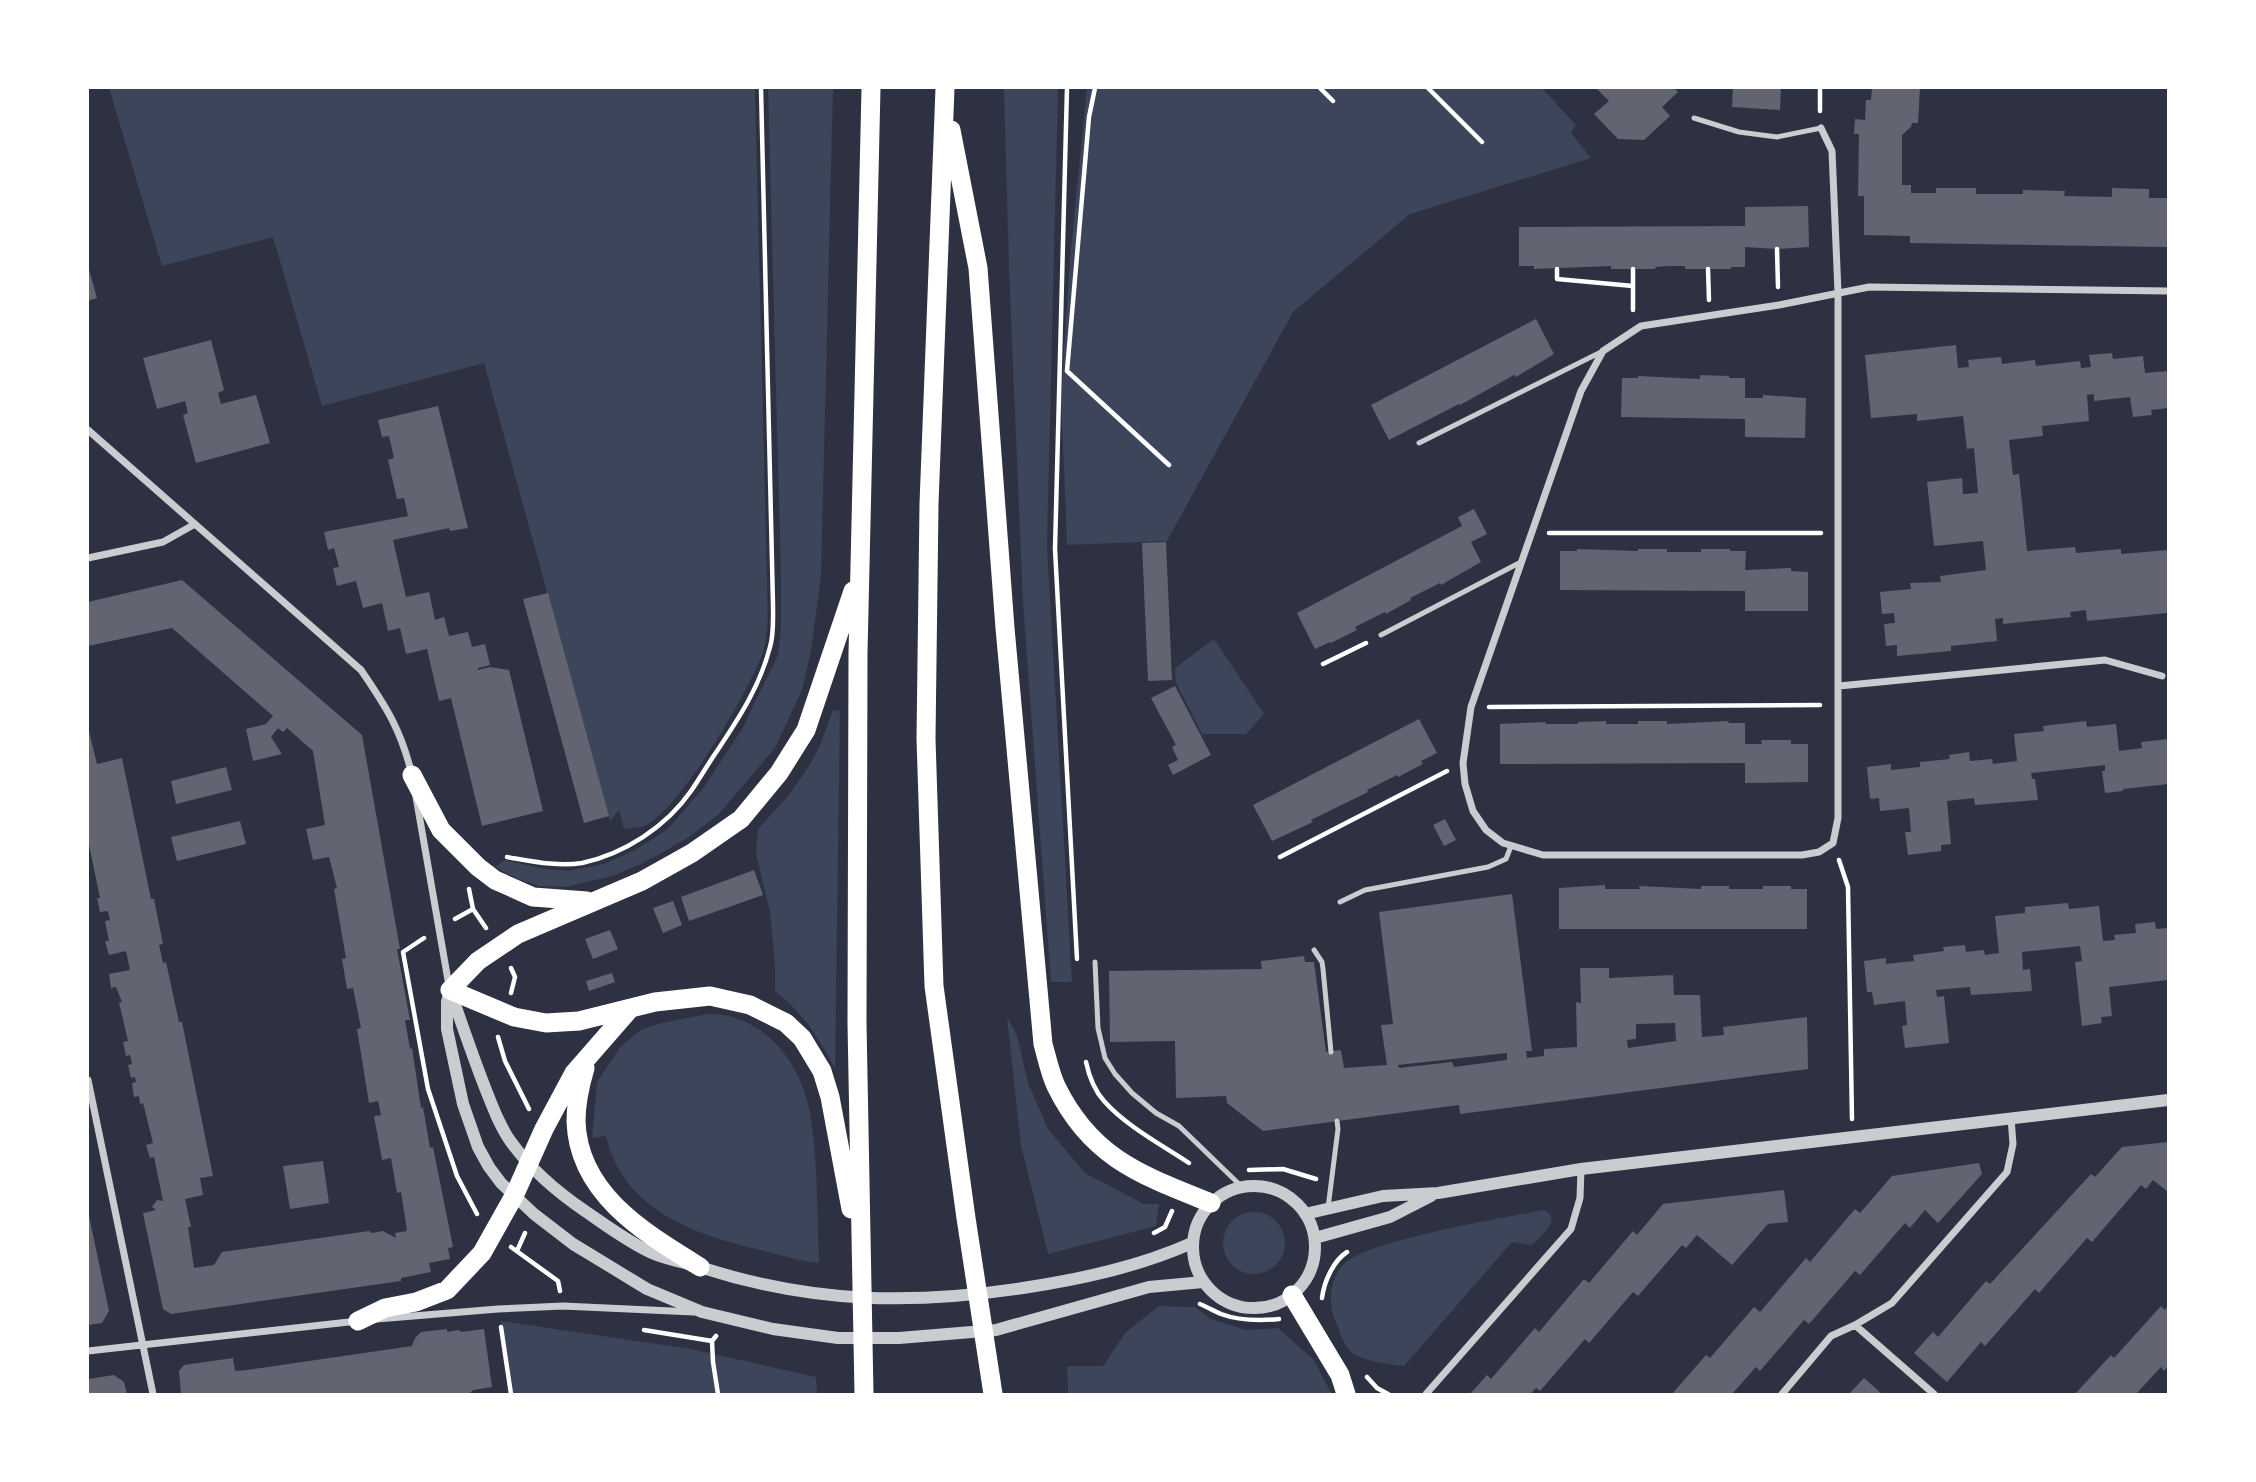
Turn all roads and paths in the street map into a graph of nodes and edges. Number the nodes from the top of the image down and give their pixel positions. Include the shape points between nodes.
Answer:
1 (761, 88) edge
2 (871, 88) edge
3 (1067, 88) edge
4 (1095, 88) edge
5 (1320, 88) edge
6 (1428, 88) edge
7 (944, 92) edge
8 (1333, 101) dead end
9 (1694, 118) dead end
10 (1821, 128) joint
11 (1482, 142) dead end
12 (1777, 249) dead end
13 (1557, 269) dead end
14 (1633, 269) dead end
15 (1708, 269) dead end
16 (1633, 286) junction
17 (2168, 291) edge
18 (1838, 292) junction
19 (1779, 306) junction
20 (1710, 316) junction
21 (1632, 332) junction
22 (1602, 351) junction
23 (88, 430) edge
24 (1419, 443) dead end
25 (1169, 465) dead end
26 (195, 524) junction
27 (1531, 533) junction
28 (1839, 533) junction
29 (88, 558) edge
30 (1522, 562) junction
31 (859, 573) junction
32 (1381, 635) joint
33 (1323, 664) dead end
34 (2162, 676) dead end
35 (1839, 686) junction
36 (1838, 705) junction
37 (1471, 707) junction
38 (1463, 763) junction
39 (412, 775) junction
40 (1833, 842) junction
41 (1511, 846) junction
42 (1280, 857) dead end
43 (478, 867) junction
44 (599, 901) junction
45 (1339, 902) dead end
46 (1314, 950) dead end
47 (1094, 962) dead end
48 (1077, 969) dead end
49 (450, 990) junction
50 (629, 1010) junction
51 (1331, 1052) dead end
52 (588, 1054) junction
53 (1084, 1056) dead end
54 (88, 1080) edge
55 (2168, 1100) edge
56 (2011, 1118) junction
57 (1337, 1121) dead end
58 (1853, 1137) junction
59 (530, 1164) junction
60 (1581, 1169) junction
61 (1226, 1171) junction
62 (1331, 1183) junction
63 (1241, 1186) junction
64 (1438, 1193) junction
65 (514, 1196) junction
66 (1211, 1203) junction
67 (1174, 1205) dead end
68 (1328, 1208) junction
69 (1305, 1214) junction
70 (493, 1234) junction
71 (1148, 1237) dead end
72 (1315, 1238) junction
73 (1192, 1243) junction
74 (1350, 1251) dead end
75 (860, 1261) junction
76 (699, 1267) junction
77 (558, 1281) dead end
78 (1203, 1282) junction
79 (1292, 1295) junction
80 (1193, 1303) dead end
81 (1324, 1306) dead end
82 (498, 1309) junction
83 (706, 1314) junction
84 (1287, 1319) dead end
85 (358, 1321) junction
86 (1855, 1325) junction
87 (143, 1344) junction
88 (88, 1351) edge
89 (153, 1395) edge
90 (511, 1395) edge
91 (718, 1395) edge
92 (864, 1395) edge
93 (993, 1395) edge
94 (1346, 1395) edge
95 (1426, 1395) edge
96 (1782, 1395) edge
97 (1934, 1395) edge

1 - 43 path via 774,605 771,644 758,685 690,792 675,810 625,848 580,863 494,854
2 - 31 highway
3 - 48 path via 1055,549
4 - 25 path via 1068,371
5 - 8 path
6 - 11 path
7 - 66 highway via 978,268 1043,1044 1054,1083 1074,1119 1097,1144 1121,1163
7 - 93 highway via 926,739 933,972
9 - 10 lane via 1777,137
10 - 18 street via 1832,151
12 - 19 path
13 - 16 path via 1557,279
14 - 16 path
15 - 20 path
16 - 21 path
17 - 18 street via 1869,287
18 - 19 street
18 - 28 street
19 - 20 street
20 - 21 street via 1641,326
21 - 22 street
22 - 24 lane
22 - 27 street via 1581,391
23 - 26 street
26 - 29 street via 163,542
26 - 39 street via 361,670 389,711 405,745
27 - 28 path
27 - 30 street
28 - 35 street
30 - 32 lane
30 - 37 street
31 - 44 highway via 806,730 779,773 741,819 692,853
31 - 75 highway
32 - 33 path
34 - 35 street via 2105,660
35 - 36 street
36 - 37 path
36 - 40 street via 1838,818
37 - 38 street
38 - 41 street via 1473,811 1486,830
38 - 42 path
39 - 43 highway via 441,830
39 - 49 street
40 - 41 street via 1819,852 1802,855 1543,855
40 - 58 path via 1848,887
41 - 45 lane via 1506,859 1488,867 1365,890
43 - 44 highway via 533,897
44 - 49 highway via 508,940 478,961
46 - 51 lane via 1323,968
47 - 61 lane via 1098,1028 1105,1058 1115,1074
49 - 50 highway via 513,1017 546,1023
49 - 59 street via 498,1119
49 - 65 street via 447,1029 463,1104 489,1167
50 - 52 highway
50 - 75 highway via 709,996 750,1005 786,1023 802,1038 822,1071 830,1097
52 - 59 highway via 544,1129
52 - 76 highway via 576,1122 590,1174 625,1217
53 - 61 path via 1090,1079 1120,1115 1191,1164
54 - 87 street
55 - 56 street
56 - 58 street
56 - 86 street via 2013,1144 2007,1172 1892,1303
57 - 62 lane
58 - 60 street
59 - 65 highway
59 - 76 street via 558,1191 621,1236 652,1253
60 - 64 street
60 - 95 street via 1580,1198 1571,1229
61 - 62 path via 1283,1169
61 - 63 lane
62 - 68 lane
63 - 66 street
63 - 69 street via 1261,1185 1280,1191
64 - 68 street via 1383,1196
64 - 72 street via 1390,1217
65 - 70 highway
65 - 83 street via 607,1266
66 - 73 street via 1196,1224
67 - 71 path via 1165,1227
68 - 69 street
69 - 72 street
70 - 77 path
70 - 85 highway via 482,1253 447,1290
72 - 79 street via 1311,1270
73 - 76 street via 1123,1268 945,1298 843,1297 729,1277
73 - 78 street via 1194,1264
74 - 81 path via 1329,1274 1321,1295
75 - 92 highway
78 - 79 street via 1234,1305 1254,1308 1274,1305
78 - 83 street via 1149,1287 996,1330 910,1338 838,1338
79 - 94 highway via 1340,1375
80 - 84 path via 1238,1319
82 - 83 street via 563,1306
82 - 85 street
82 - 90 path
83 - 91 path
85 - 87 street
86 - 96 street via 1831,1336
86 - 97 street
87 - 88 street
87 - 89 street

